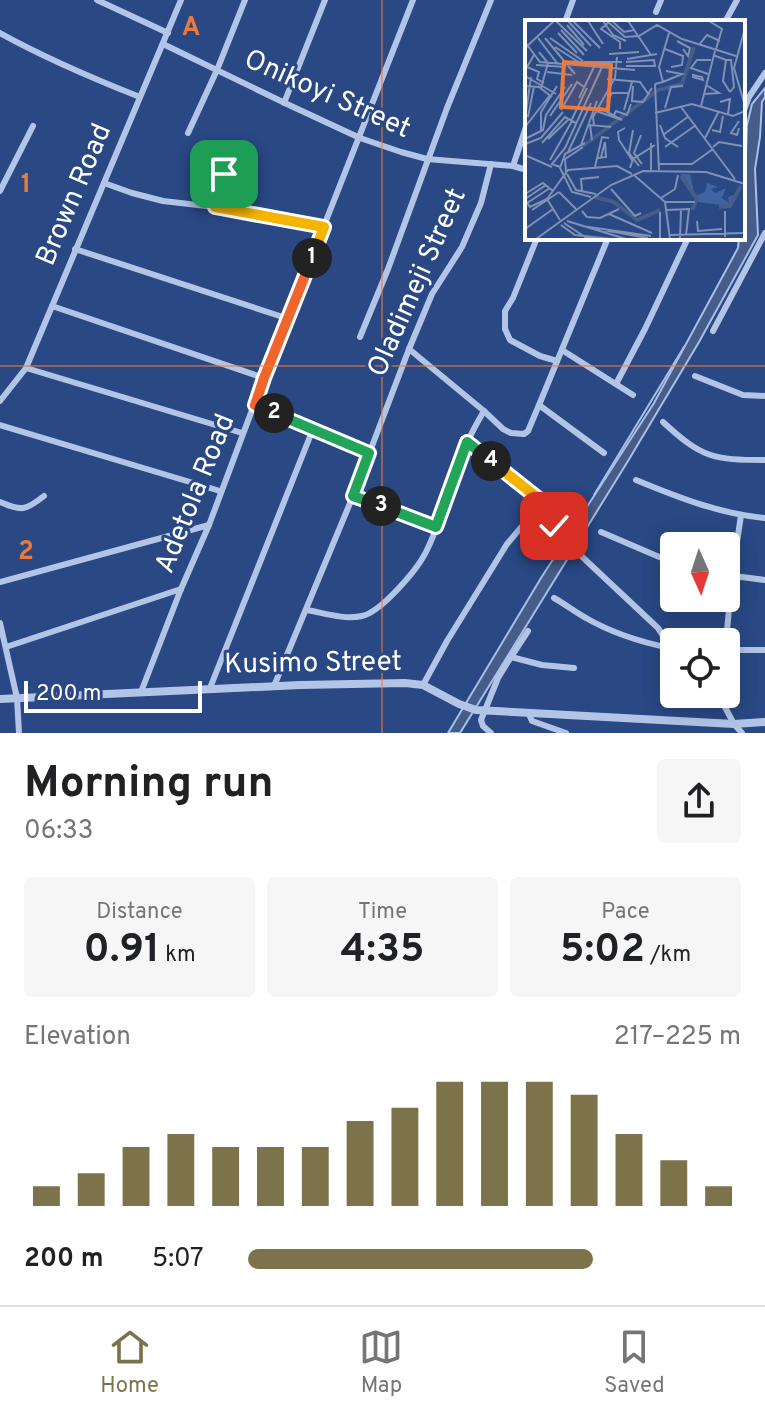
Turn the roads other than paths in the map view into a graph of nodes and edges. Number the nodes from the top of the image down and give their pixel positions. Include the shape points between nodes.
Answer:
1 (97, 0) edge
2 (181, 0) edge
3 (245, 0) edge
4 (325, 0) edge
5 (413, 0) edge
6 (491, 0) edge
7 (573, 0) edge
8 (661, 0) edge
9 (737, 0) edge
10 (656, 12) dead end
11 (566, 20) edge
12 (726, 20) edge
13 (0, 33) edge
14 (168, 33) junction
15 (163, 44) junction
16 (217, 70) junction
17 (765, 73) edge
18 (140, 97) junction
19 (284, 103) junction
20 (745, 108) edge
21 (33, 126) dead end
22 (525, 130) edge
23 (188, 133) dead end
24 (360, 138) junction
25 (228, 158) dead end
26 (427, 159) junction
27 (491, 164) junction
28 (513, 166) junction
29 (525, 169) edge
30 (104, 183) junction
31 (0, 191) edge
32 (215, 207) junction
33 (324, 227) junction
34 (764, 235) edge
35 (536, 240) edge
36 (607, 240) edge
37 (687, 240) edge
38 (75, 249) junction
39 (52, 306) junction
40 (289, 319) junction
41 (713, 331) dead end
42 (360, 337) dead end
43 (409, 349) junction
44 (562, 350) junction
45 (557, 361) junction
46 (26, 368) junction
47 (695, 376) dead end
48 (264, 378) junction
49 (616, 384) junction
50 (633, 395) dead end
51 (765, 396) edge
52 (0, 401) edge
53 (255, 405) junction
54 (539, 405) junction
55 (484, 411) junction
56 (663, 422) dead end
57 (0, 425) edge
58 (313, 429) junction
59 (242, 433) junction
60 (467, 442) junction
61 (369, 453) junction
62 (604, 453) dead end
63 (765, 460) edge
64 (636, 480) dead end
65 (220, 491) junction
66 (44, 496) dead end
67 (353, 496) junction
68 (0, 502) edge
69 (540, 505) junction
70 (741, 515) junction
71 (765, 518) edge
72 (209, 525) junction
73 (554, 526) dead end
74 (436, 527) junction
75 (601, 532) dead end
76 (738, 532) edge
77 (577, 552) dead end
78 (660, 557) edge
79 (740, 577) edge
80 (765, 580) edge
81 (0, 582) edge
82 (181, 589) junction
83 (554, 598) dead end
84 (307, 610) junction
85 (0, 623) edge
86 (528, 631) dead end
87 (660, 631) edge
88 (6, 647) junction
89 (660, 647) edge
90 (740, 650) edge
91 (765, 650) edge
92 (511, 657) junction
93 (574, 668) dead end
94 (423, 685) junction
95 (274, 686) junction
96 (210, 688) junction
97 (141, 692) junction
98 (17, 698) junction
99 (0, 699) edge
100 (725, 708) edge
101 (480, 710) junction
102 (528, 712) junction
103 (765, 722) edge
104 (734, 724) junction
105 (19, 733) edge
106 (491, 733) edge
107 (566, 733) edge
108 (745, 733) edge

1 - 14 street
2 - 14 street, Brown Road
3 - 16 street
4 - 19 street
5 - 24 street, Adetola Road
6 - 26 street
7 - 11 street
8 - 10 street
9 - 12 street
13 - 18 street
14 - 15 street, Brown Road
15 - 16 street, Onikoyi Street
15 - 18 street, Brown Road
16 - 19 street, Onikoyi Street
16 - 23 street
17 - 20 street
18 - 30 street, Brown Road
19 - 24 street, Onikoyi Street
21 - 31 street
22 - 28 street
24 - 26 street, Onikoyi Street
24 - 33 street, Adetola Road
25 - 32 street
26 - 27 street, Onikoyi Street
26 - 42 street
27 - 28 street, Onikoyi Street
27 - 43 street, Oladimeji Street via 462,247 432,294
28 - 29 street, Onikoyi Street
30 - 32 street via 163,201
30 - 38 street, Brown Road
32 - 33 street
33 - 40 street, Adetola Road
34 - 41 street
35 - 45 street via 505,311 505,329 510,340
36 - 44 street
37 - 49 street
38 - 39 street, Brown Road
38 - 40 street
39 - 46 street, Brown Road
39 - 48 street
40 - 48 street, Adetola Road
43 - 55 street
43 - 61 street, Oladimeji Street
44 - 45 street
44 - 49 street
45 - 54 street
46 - 52 street, Brown Road
46 - 59 street
47 - 51 street via 743,395
48 - 53 street, Adetola Road
49 - 50 street
53 - 58 street
53 - 59 street, Adetola Road
54 - 55 street via 524,434 506,431
54 - 62 street
55 - 60 street
56 - 63 street via 707,454
57 - 65 street
58 - 61 street
58 - 96 street
59 - 65 street, Adetola Road
60 - 69 street
60 - 74 street
61 - 67 street, Oladimeji Street
64 - 70 street
65 - 72 street, Adetola Road
66 - 68 street via 27,509
67 - 74 street
67 - 84 street, Oladimeji Street
69 - 73 street
69 - 94 street via 507,544
70 - 71 street
70 - 76 street
72 - 81 street
72 - 82 street, Adetola Road
74 - 84 street via 411,574 370,613 341,617
75 - 78 street
77 - 87 street
79 - 80 street
82 - 88 street
82 - 97 street, Adetola Road
83 - 89 street via 608,629
84 - 95 street, Oladimeji Street
85 - 88 street
86 - 92 street
88 - 98 street
90 - 91 street
92 - 93 street
92 - 101 street
94 - 95 street, Kusimo Street
94 - 101 street, Kusimo Street
95 - 96 street, Kusimo Street
96 - 97 street, Kusimo Street
97 - 98 street, Kusimo Street
98 - 99 street, Kusimo Street
98 - 105 street
100 - 104 street
101 - 102 street, Kusimo Street
101 - 106 street via 483,726
102 - 104 street, Kusimo Street
102 - 107 street via 534,722
103 - 104 street, Kusimo Street
104 - 108 street

